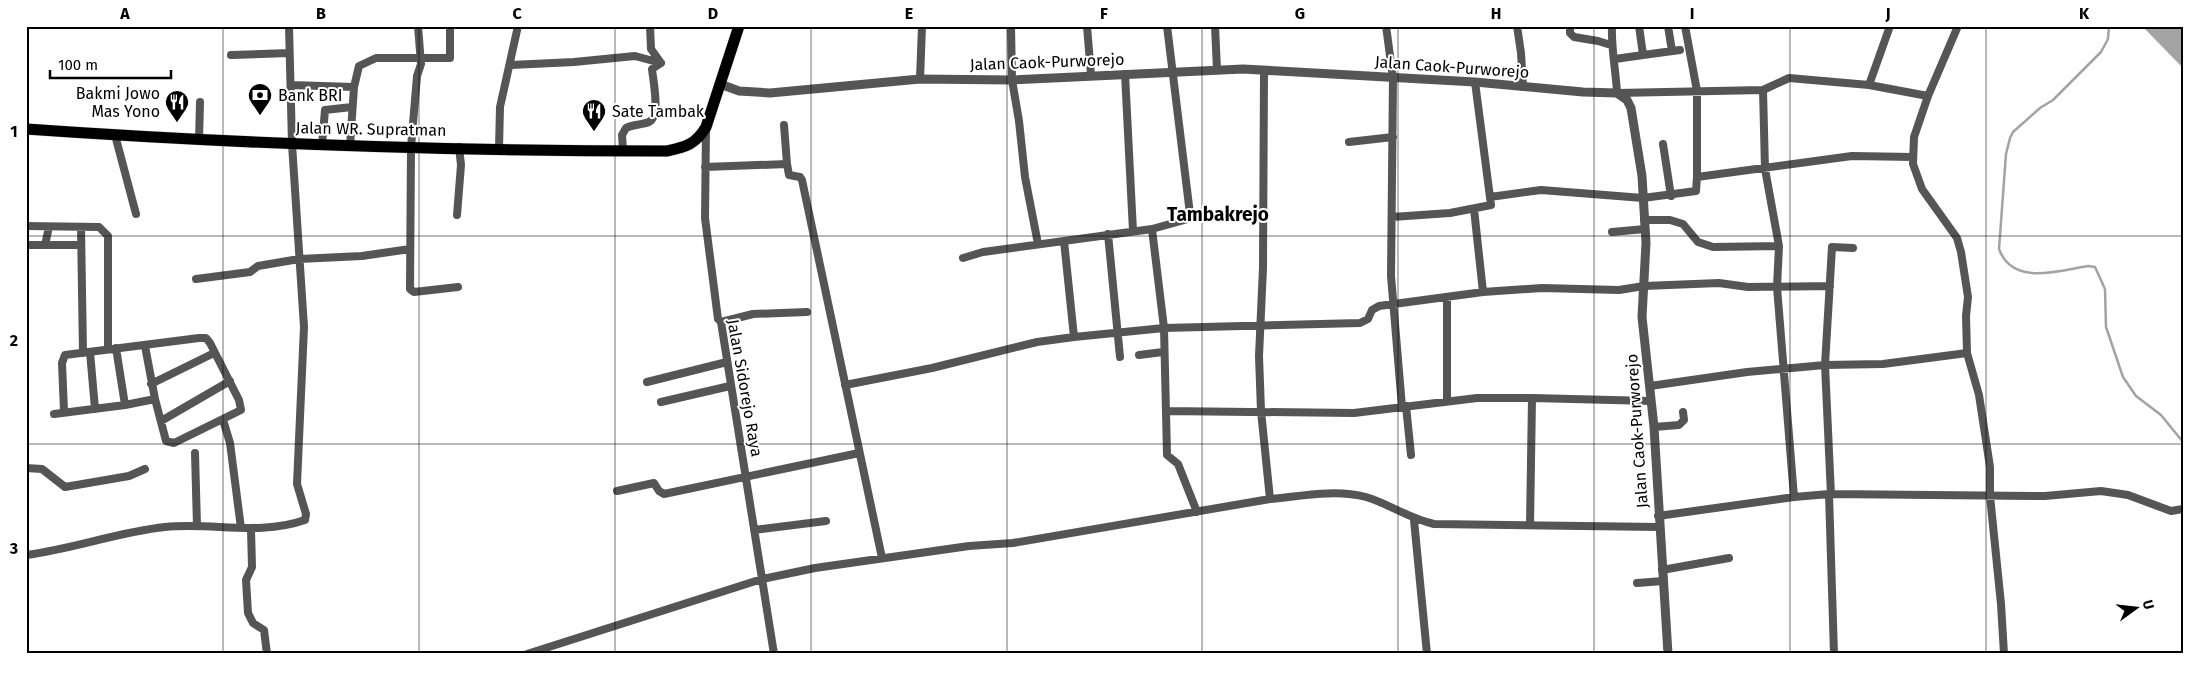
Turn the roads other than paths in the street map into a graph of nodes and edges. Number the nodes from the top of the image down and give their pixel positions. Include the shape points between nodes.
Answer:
1 (289, 26) edge
2 (418, 26) edge
3 (450, 26) edge
4 (518, 26) edge
5 (650, 26) edge
6 (739, 26) edge
7 (922, 26) edge
8 (1011, 26) edge
9 (1087, 26) edge
10 (1166, 26) edge
11 (1215, 26) edge
12 (1386, 26) edge
13 (1517, 26) edge
14 (1570, 26) edge
15 (1612, 26) edge
16 (1639, 26) edge
17 (1668, 26) edge
18 (1685, 26) edge
19 (1890, 26) edge
20 (1958, 26) edge
21 (1611, 45) junction
22 (289, 53) junction
23 (231, 55) dead end
24 (1643, 55) junction
25 (419, 59) junction
26 (1615, 59) junction
27 (661, 63) junction
28 (511, 65) junction
29 (1217, 70) junction
30 (1264, 71) junction
31 (1171, 73) junction
32 (1125, 74) junction
33 (1091, 75) junction
34 (1393, 78) junction
35 (920, 79) junction
36 (1012, 80) junction
37 (1475, 82) junction
38 (290, 84) junction
39 (720, 84) junction
40 (1869, 85) junction
41 (354, 87) junction
42 (1524, 87) junction
43 (1763, 90) junction
44 (1697, 91) junction
45 (1618, 93) junction
46 (1928, 96) junction
47 (200, 102) dead end
48 (352, 107) junction
49 (784, 124) dead end
50 (706, 127) junction
51 (26, 129) edge
52 (115, 135) junction
53 (1393, 137) junction
54 (199, 140) junction
55 (1349, 142) dead end
56 (292, 144) junction
57 (1663, 144) dead end
58 (322, 145) junction
59 (350, 146) junction
60 (411, 147) junction
61 (459, 147) junction
62 (499, 148) junction
63 (623, 150) junction
64 (1913, 157) junction
65 (787, 164) junction
66 (705, 167) junction
67 (1765, 169) junction
68 (1697, 177) junction
69 (1671, 196) junction
70 (1490, 197) junction
71 (1643, 198) junction
72 (1474, 209) junction
73 (136, 214) dead end
74 (458, 215) dead end
75 (1392, 216) junction
76 (1645, 224) junction
77 (26, 226) edge
78 (49, 227) junction
79 (80, 227) junction
80 (1152, 228) junction
81 (1133, 231) junction
82 (1612, 232) dead end
83 (1108, 234) junction
84 (1064, 241) junction
85 (1038, 244) junction
86 (26, 245) edge
87 (45, 245) junction
88 (80, 245) junction
89 (1779, 246) junction
90 (1853, 248) dead end
91 (410, 249) junction
92 (963, 258) dead end
93 (299, 259) junction
94 (196, 279) dead end
95 (1644, 286) junction
96 (1830, 286) junction
97 (458, 287) dead end
98 (1777, 287) junction
99 (1483, 292) junction
100 (1447, 297) junction
101 (1394, 304) junction
102 (807, 312) dead end
103 (720, 322) junction
104 (1261, 325) junction
105 (1164, 328) junction
106 (1119, 331) junction
107 (1074, 336) junction
108 (145, 346) junction
109 (112, 349) junction
110 (86, 352) junction
111 (1162, 352) junction
112 (1967, 353) junction
113 (214, 354) junction
114 (1139, 355) dead end
115 (1120, 357) dead end
116 (727, 362) junction
117 (1825, 365) junction
118 (1782, 368) junction
119 (230, 381) junction
120 (646, 382) dead end
121 (151, 384) junction
122 (845, 385) junction
123 (730, 386) junction
124 (1650, 386) junction
125 (1532, 398) junction
126 (155, 399) junction
127 (1447, 401) junction
128 (661, 402) dead end
129 (1651, 402) junction
130 (124, 406) junction
131 (1404, 406) junction
132 (95, 409) junction
133 (64, 411) junction
134 (1166, 411) junction
135 (1262, 411) junction
136 (1682, 412) dead end
137 (54, 414) dead end
138 (222, 420) junction
139 (161, 421) junction
140 (1654, 427) junction
141 (859, 453) junction
142 (195, 454) dead end
143 (1411, 455) dead end
144 (26, 468) edge
145 (146, 469) dead end
146 (746, 477) junction
147 (617, 491) dead end
148 (1830, 494) junction
149 (1990, 496) junction
150 (1794, 497) junction
151 (1270, 499) junction
152 (2183, 509) edge
153 (1197, 512) junction
154 (1658, 516) junction
155 (1414, 520) junction
156 (826, 521) dead end
157 (1530, 525) junction
158 (197, 526) junction
159 (1659, 527) junction
160 (241, 528) junction
161 (251, 530) junction
162 (754, 530) junction
163 (26, 555) edge
164 (882, 558) junction
165 (1729, 558) dead end
166 (1662, 570) junction
167 (762, 579) junction
168 (1663, 581) junction
169 (1637, 583) dead end
170 (267, 654) edge
171 (527, 654) edge
172 (774, 654) edge
173 (1427, 654) edge
174 (1668, 654) edge
175 (1834, 654) edge
176 (2004, 654) edge

1 - 22 street
2 - 25 street
3 - 25 street via 450,58
4 - 28 street
5 - 27 street via 651,49
6 - 39 main road
7 - 35 street
8 - 36 street
9 - 33 street
10 - 31 street
11 - 29 street
12 - 34 street
13 - 42 street
14 - 21 street via 1574,38
15 - 21 street
16 - 24 street
17 - 24 street via 1676,50
18 - 44 street
19 - 40 street
20 - 46 street
21 - 26 street
22 - 23 street
22 - 38 street
24 - 26 street
25 - 41 street via 370,60 359,66
25 - 60 street
26 - 45 street
27 - 28 street via 635,56
27 - 63 street via 652,69 654,117 626,128 622,134
28 - 62 street via 500,107
29 - 30 street, Jalan Caok-Purworejo
29 - 31 street, Jalan Caok-Purworejo
30 - 34 street, Jalan Caok-Purworejo
30 - 104 street
31 - 32 street, Jalan Caok-Purworejo
31 - 80 street via 1190,217
32 - 33 street, Jalan Caok-Purworejo
32 - 81 street
33 - 36 street, Jalan Caok-Purworejo
34 - 37 street, Jalan Caok-Purworejo
34 - 53 street
35 - 36 street, Jalan Caok-Purworejo
35 - 39 street, Jalan Caok-Purworejo via 770,93 739,91
36 - 85 street
37 - 42 street, Jalan Caok-Purworejo
37 - 70 street
38 - 41 street
38 - 56 street
39 - 50 main road
40 - 43 street via 1789,78
40 - 46 street
41 - 48 street
42 - 45 street, Jalan Caok-Purworejo
43 - 44 street
43 - 67 street
44 - 45 street
44 - 68 street
45 - 71 street, Jalan Caok-Purworejo via 1631,108
46 - 64 street via 1914,137
47 - 54 street
48 - 58 street via 325,110
48 - 59 street
49 - 65 street
50 - 63 main road, Jalan WR. Supratman via 695,142 680,148 667,151
50 - 66 street, Jalan Sidorejo Raya
51 - 52 main road, Jalan WR. Supratman
52 - 54 main road, Jalan WR. Supratman
52 - 73 street
53 - 55 street
53 - 75 street
54 - 56 main road, Jalan WR. Supratman
56 - 58 main road, Jalan WR. Supratman
56 - 93 street
57 - 69 street
58 - 59 main road, Jalan WR. Supratman
59 - 60 main road, Jalan WR. Supratman
60 - 61 main road, Jalan WR. Supratman
60 - 91 street
61 - 62 main road, Jalan WR. Supratman
61 - 74 street
62 - 63 main road, Jalan WR. Supratman
64 - 67 street via 1852,156
64 - 112 street via 1922,189 1959,244 1968,297
65 - 66 street
65 - 122 street via 789,175 802,180
66 - 103 street, Jalan Sidorejo Raya via 705,218
67 - 68 street
67 - 89 street
68 - 69 street via 1696,191
69 - 71 street
70 - 71 street via 1553,190
70 - 72 street via 1491,205
71 - 76 street, Jalan Caok-Purworejo
72 - 75 street
72 - 99 street
75 - 101 street via 1390,253
76 - 82 street
76 - 89 street via 1670,220 1683,224 1698,242 1713,247
76 - 95 street, Jalan Caok-Purworejo
77 - 78 street
78 - 79 street
78 - 87 street
79 - 88 street
79 - 109 street via 99,227 108,236
80 - 81 street
80 - 105 street
81 - 83 street
83 - 84 street
83 - 106 street
84 - 85 street
84 - 107 street
85 - 92 street
86 - 87 street
87 - 88 street
88 - 110 street
89 - 98 street
90 - 96 street via 1832,247
91 - 93 street via 362,256
91 - 97 street via 412,291
93 - 94 street via 258,266 250,272
93 - 161 street via 304,327 297,484 306,517 301,521
95 - 98 street via 1719,283
95 - 99 street via 1619,290 1542,288
95 - 124 street, Jalan Caok-Purworejo via 1642,317
96 - 98 street
96 - 117 street
98 - 118 street
99 - 100 street
100 - 101 street
100 - 127 street
101 - 104 street via 1376,307 1368,319 1360,323
101 - 131 street
102 - 103 street via 753,314
103 - 116 street, Jalan Sidorejo Raya
104 - 105 street
104 - 135 street
105 - 106 street
105 - 111 street
106 - 107 street
106 - 115 street
107 - 122 street
108 - 109 street
108 - 113 street via 206,338
108 - 121 street
109 - 110 street
109 - 130 street
110 - 132 street
110 - 133 street via 63,358
111 - 114 street
111 - 134 street
112 - 117 street via 1883,364
112 - 149 street via 1984,420
113 - 119 street
113 - 121 street
116 - 120 street
116 - 123 street, Jalan Sidorejo Raya
117 - 118 street
117 - 148 street
118 - 124 street
118 - 150 street
119 - 138 street via 241,410
119 - 139 street
121 - 126 street
122 - 141 street
123 - 128 street
123 - 146 street, Jalan Sidorejo Raya
124 - 129 street, Jalan Caok-Purworejo
125 - 127 street
125 - 129 street
125 - 157 street
126 - 130 street
126 - 139 street
127 - 131 street
129 - 140 street, Jalan Caok-Purworejo
130 - 132 street
131 - 135 street via 1354,413
131 - 143 street
132 - 133 street
133 - 137 street
134 - 135 street
134 - 153 street via 1167,455 1178,464
135 - 151 street
136 - 140 street via 1684,420 1679,425
138 - 139 street via 174,443 166,441
138 - 160 street via 230,443
140 - 154 street, Jalan Caok-Purworejo
141 - 146 street
141 - 164 street
142 - 158 street
144 - 145 street via 42,469 65,487 129,476
146 - 147 street via 664,494 654,483
146 - 162 street, Jalan Sidorejo Raya
148 - 149 street
148 - 150 street
148 - 175 street
149 - 152 street via 2102,491 2128,495 2171,511
149 - 176 street
150 - 154 street
151 - 153 street
151 - 155 street via 1322,495 1364,497
153 - 164 street via 1013,542
154 - 159 street, Jalan Caok-Purworejo
155 - 157 street via 1442,525
155 - 173 street
156 - 162 street
157 - 159 street
158 - 160 street
158 - 163 street via 146,530
159 - 166 street, Jalan Caok-Purworejo
160 - 161 street
161 - 170 street via 252,567 246,580 248,612 253,623 264,630
162 - 167 street, Jalan Sidorejo Raya
164 - 167 street
165 - 166 street
166 - 168 street, Jalan Caok-Purworejo
167 - 171 street
167 - 172 street, Jalan Sidorejo Raya
168 - 169 street
168 - 174 street, Jalan Caok-Purworejo

